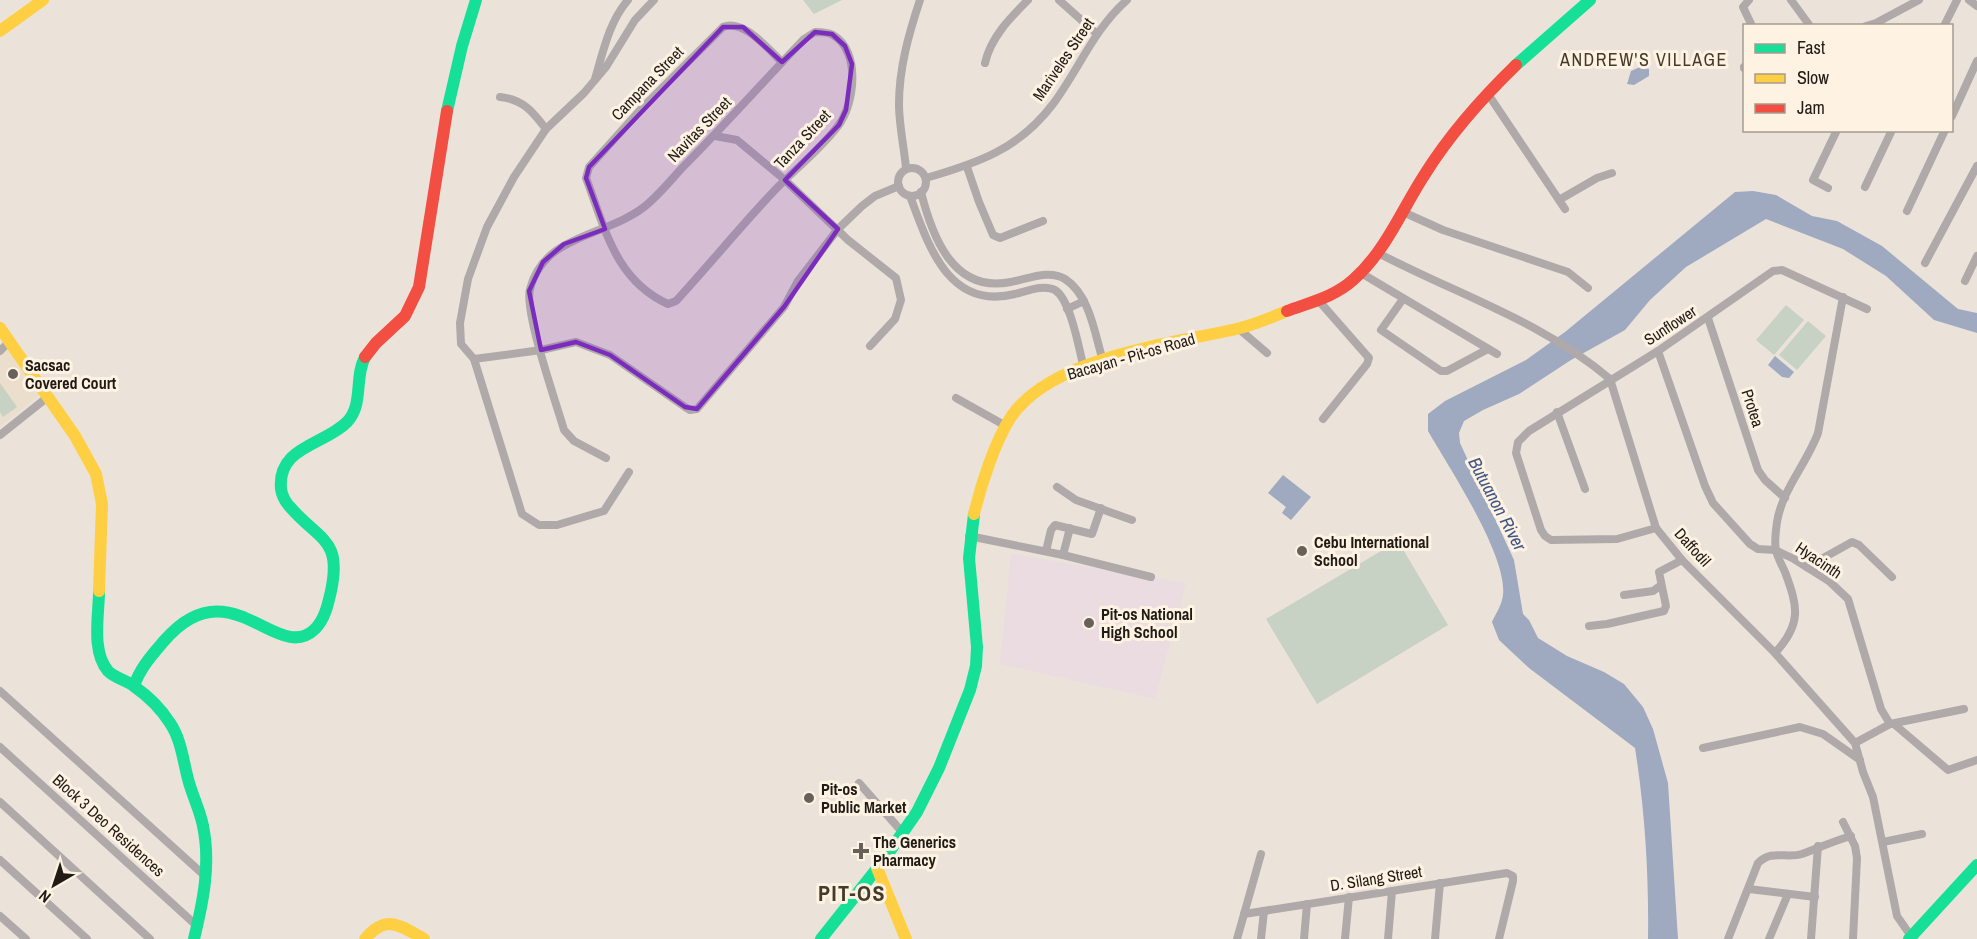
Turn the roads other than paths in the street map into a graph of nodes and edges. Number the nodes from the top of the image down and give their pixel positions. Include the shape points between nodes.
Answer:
1 (43, 0) edge
2 (476, 0) edge
3 (627, 0) edge
4 (654, 0) edge
5 (920, 0) edge
6 (1028, 0) edge
7 (1059, 0) edge
8 (1127, 0) edge
9 (1590, 0) edge
10 (1749, 0) edge
11 (1791, 0) edge
12 (1918, 0) edge
13 (1957, 0) edge
14 (1969, 0) edge
15 (1977, 6) edge
16 (1751, 24) edge
17 (1809, 24) edge
18 (1877, 24) edge
19 (1945, 24) edge
20 (0, 31) edge
21 (1097, 34) junction
22 (804, 39) joint
23 (1977, 61) edge
24 (782, 62) junction
25 (985, 63) dead end
26 (594, 82) junction
27 (1488, 94) junction
28 (500, 97) dead end
29 (1953, 114) edge
30 (729, 122) junction
31 (546, 129) junction
32 (1836, 132) edge
33 (1891, 132) edge
34 (1944, 132) edge
35 (715, 136) junction
36 (737, 140) junction
37 (967, 166) junction
38 (1977, 166) edge
39 (906, 168) junction
40 (1612, 173) dead end
41 (926, 178) junction
42 (785, 180) junction
43 (898, 186) junction
44 (1865, 187) dead end
45 (1828, 188) dead end
46 (773, 191) joint
47 (921, 192) junction
48 (910, 196) junction
49 (1559, 200) junction
50 (1565, 209) dead end
51 (1908, 211) dead end
52 (1403, 212) junction
53 (1043, 221) dead end
54 (605, 229) junction
55 (838, 229) junction
56 (939, 245) junction
57 (930, 250) junction
58 (1378, 253) junction
59 (1977, 256) edge
60 (1925, 263) dead end
61 (1361, 273) junction
62 (1965, 281) dead end
63 (1588, 288) dead end
64 (1843, 297) junction
65 (1403, 299) junction
66 (1084, 301) junction
67 (1319, 301) junction
68 (1067, 309) junction
69 (1867, 309) dead end
70 (1708, 318) junction
71 (0, 328) edge
72 (1239, 328) junction
73 (10, 341) junction
74 (870, 346) dead end
75 (1488, 349) junction
76 (542, 350) junction
77 (0, 351) edge
78 (1658, 351) junction
79 (1267, 353) dead end
80 (1497, 354) dead end
81 (474, 359) junction
82 (1103, 361) junction
83 (1084, 368) junction
84 (1610, 379) junction
85 (49, 396) junction
86 (956, 398) dead end
87 (1557, 412) junction
88 (1323, 419) dead end
89 (1006, 426) junction
90 (0, 435) edge
91 (606, 458) dead end
92 (629, 472) dead end
93 (1057, 487) dead end
94 (1585, 489) dead end
95 (1785, 498) junction
96 (1101, 508) junction
97 (1132, 520) dead end
98 (1070, 528) junction
99 (1656, 528) junction
100 (969, 536) junction
101 (1775, 550) junction
102 (1046, 551) junction
103 (1063, 555) junction
104 (1682, 560) junction
105 (1807, 567) junction
106 (1151, 577) dead end
107 (1892, 577) dead end
108 (1660, 586) junction
109 (1624, 594) dead end
110 (1589, 626) dead end
111 (1776, 652) junction
112 (134, 686) junction
113 (0, 691) edge
114 (1964, 709) dead end
115 (1892, 724) junction
116 (1855, 742) junction
117 (0, 747) edge
118 (1703, 748) dead end
119 (1860, 760) junction
120 (1977, 760) edge
121 (859, 783) dead end
122 (0, 802) edge
123 (1843, 822) dead end
124 (903, 833) junction
125 (1922, 834) dead end
126 (1851, 836) junction
127 (1883, 842) junction
128 (1818, 846) junction
129 (1261, 854) dead end
130 (0, 860) edge
131 (1977, 865) edge
132 (877, 868) junction
133 (206, 876) junction
134 (1440, 883) junction
135 (1749, 888) junction
136 (1392, 891) junction
137 (1788, 894) junction
138 (1349, 897) junction
139 (1815, 897) junction
140 (1307, 904) junction
141 (1264, 911) junction
142 (1244, 914) junction
143 (0, 916) edge
144 (197, 926) junction
145 (1911, 938) edge
146 (26, 939) edge
147 (87, 939) edge
148 (150, 939) edge
149 (194, 939) edge
150 (365, 939) edge
151 (424, 939) edge
152 (821, 939) edge
153 (906, 939) edge
154 (1237, 939) edge
155 (1261, 939) edge
156 (1304, 939) edge
157 (1345, 939) edge
158 (1388, 939) edge
159 (1435, 939) edge
160 (1499, 939) edge
161 (1728, 939) edge
162 (1769, 939) edge
163 (1811, 939) edge
164 (1853, 939) edge

1 - 20 street
2 - 112 street via 440,144 419,289 406,315 365,357 351,418 333,434 301,449 281,477 282,496 288,507 321,533 334,555 321,621 306,634 291,637 231,613 195,615 178,626 153,654
3 - 26 street via 607,39
4 - 26 street via 635,20
5 - 39 street via 901,75 899,105
6 - 25 street via 988,48
7 - 21 street
8 - 21 street, Mariveles Street
9 - 27 street, Bacayan - Pit-os Road via 1528,52
10 - 16 street via 1743,7
11 - 17 street
12 - 18 street
13 - 19 street
14 - 15 street
21 - 37 street, Mariveles Street via 1053,104 1034,124 1012,143
22 - 24 street, Navitas Street
22 - 42 street, Tanza Street via 815,32 832,34 845,46 852,64 852,84 839,125
23 - 29 street
24 - 30 street, Navitas Street
24 - 54 street, Campana Street via 743,27 723,27 589,167 586,178
26 - 31 street
27 - 49 street
27 - 52 street, Bacayan - Pit-os Road via 1435,159
28 - 31 street via 524,104
30 - 35 street, Navitas Street
30 - 36 street
31 - 81 street via 487,227 468,279 460,323 461,344
32 - 45 street via 1813,180
33 - 44 street
34 - 51 street
35 - 36 street
35 - 54 street, Navitas Street via 644,207
36 - 42 street
37 - 41 street, Mariveles Street
37 - 53 street via 993,235 1000,238
38 - 60 street
39 - 41 street via 921,170
39 - 43 street via 899,176
40 - 49 street
41 - 47 street
42 - 46 street, Tanza Street
42 - 55 street
43 - 48 street
43 - 55 street via 862,206
46 - 54 street, Campana Street via 673,304 661,301 632,280
47 - 48 street
47 - 56 street
48 - 57 street
49 - 50 street
52 - 58 street, Bacayan - Pit-os Road
52 - 63 street via 1443,230 1568,272
54 - 76 street, Navitas Street via 564,244 543,262 535,276 530,291 532,321
55 - 74 street via 896,278 901,300 895,319
55 - 76 street via 798,281 784,307 697,409 684,407 610,355 576,342
56 - 57 street
56 - 66 street via 955,266 981,282 1008,283 1049,274 1063,278
57 - 68 street via 946,274 970,290 988,296 1055,290
58 - 61 street, Bacayan - Pit-os Road
58 - 84 street via 1509,314 1552,338
59 - 62 street
61 - 65 street
61 - 67 street, Bacayan - Pit-os Road
64 - 69 street, Sunflower
64 - 70 street, Sunflower via 1782,270 1773,271
64 - 95 street via 1818,434
65 - 75 street
65 - 75 street via 1381,330 1441,371
66 - 68 street
66 - 82 street
67 - 72 street, Bacayan - Pit-os Road
67 - 88 street via 1369,358
68 - 83 street
70 - 78 street, Sunflower
70 - 95 street, Protea via 1758,470
71 - 73 street
72 - 79 street
72 - 82 street, Bacayan - Pit-os Road
73 - 77 street
73 - 85 street
75 - 80 street
76 - 81 street
76 - 91 street, Navitas Street via 564,430 574,441
78 - 84 street, Sunflower
78 - 101 street, Hyacinth via 1713,503 1750,544
81 - 92 street via 522,514 539,525 557,525 604,511
82 - 83 street, Bacayan - Pit-os Road
83 - 89 street, Bacayan - Pit-os Road via 1036,389 1018,406
84 - 87 street, Sunflower
84 - 99 street, Daffodil
85 - 90 street
85 - 112 street via 89,459 102,504 100,654 106,668
86 - 89 street
87 - 94 street
87 - 99 street, Sunflower via 1529,431 1518,442 1516,453 1545,536 1551,540 1617,539
89 - 100 street, Bacayan - Pit-os Road via 982,486
93 - 96 street via 1076,500
95 - 101 street via 1777,521
96 - 97 street
96 - 98 street via 1092,534
98 - 102 street via 1055,525 1050,530
98 - 103 street
99 - 104 street, Daffodil
100 - 102 street
100 - 124 street, Bacayan - Pit-os Road via 977,658 972,686 938,769
101 - 105 street, Hyacinth
101 - 111 street via 1792,593 1796,616 1788,639
102 - 103 street
103 - 106 street
104 - 108 street via 1659,572
104 - 111 street, Daffodil
105 - 107 street via 1852,542
105 - 115 street, Hyacinth via 1848,599 1881,709
108 - 109 street via 1653,591
108 - 110 street via 1664,611
111 - 116 street, Daffodil
112 - 133 street via 166,717 176,735 203,825
113 - 133 street
114 - 115 street
115 - 116 street
115 - 120 street, Hyacinth via 1948,770
116 - 119 street, Daffodil
117 - 144 street, Block 3 Deo Residences
118 - 119 street via 1800,727 1823,734
119 - 127 street, Daffodil
121 - 124 street
122 - 148 street
123 - 126 street
124 - 132 street, Bacayan - Pit-os Road
125 - 127 street
126 - 128 street
126 - 164 street via 1857,858
127 - 145 street, Daffodil via 1897,916
128 - 135 street via 1800,854 1764,857
128 - 139 street
129 - 142 street
130 - 147 street
131 - 145 street
132 - 152 street, Bacayan - Pit-os Road
132 - 153 street
133 - 144 street
134 - 136 street, D. Silang Street
134 - 159 street
134 - 160 street, D. Silang Street via 1507,873 1513,876
135 - 137 street
135 - 161 street
136 - 138 street, D. Silang Street
136 - 158 street
137 - 139 street
137 - 162 street
138 - 140 street, D. Silang Street
138 - 157 street
139 - 163 street
140 - 141 street, D. Silang Street
140 - 156 street
141 - 142 street, D. Silang Street
141 - 155 street
142 - 154 street
143 - 146 street
144 - 149 street
150 - 151 street via 386,923

